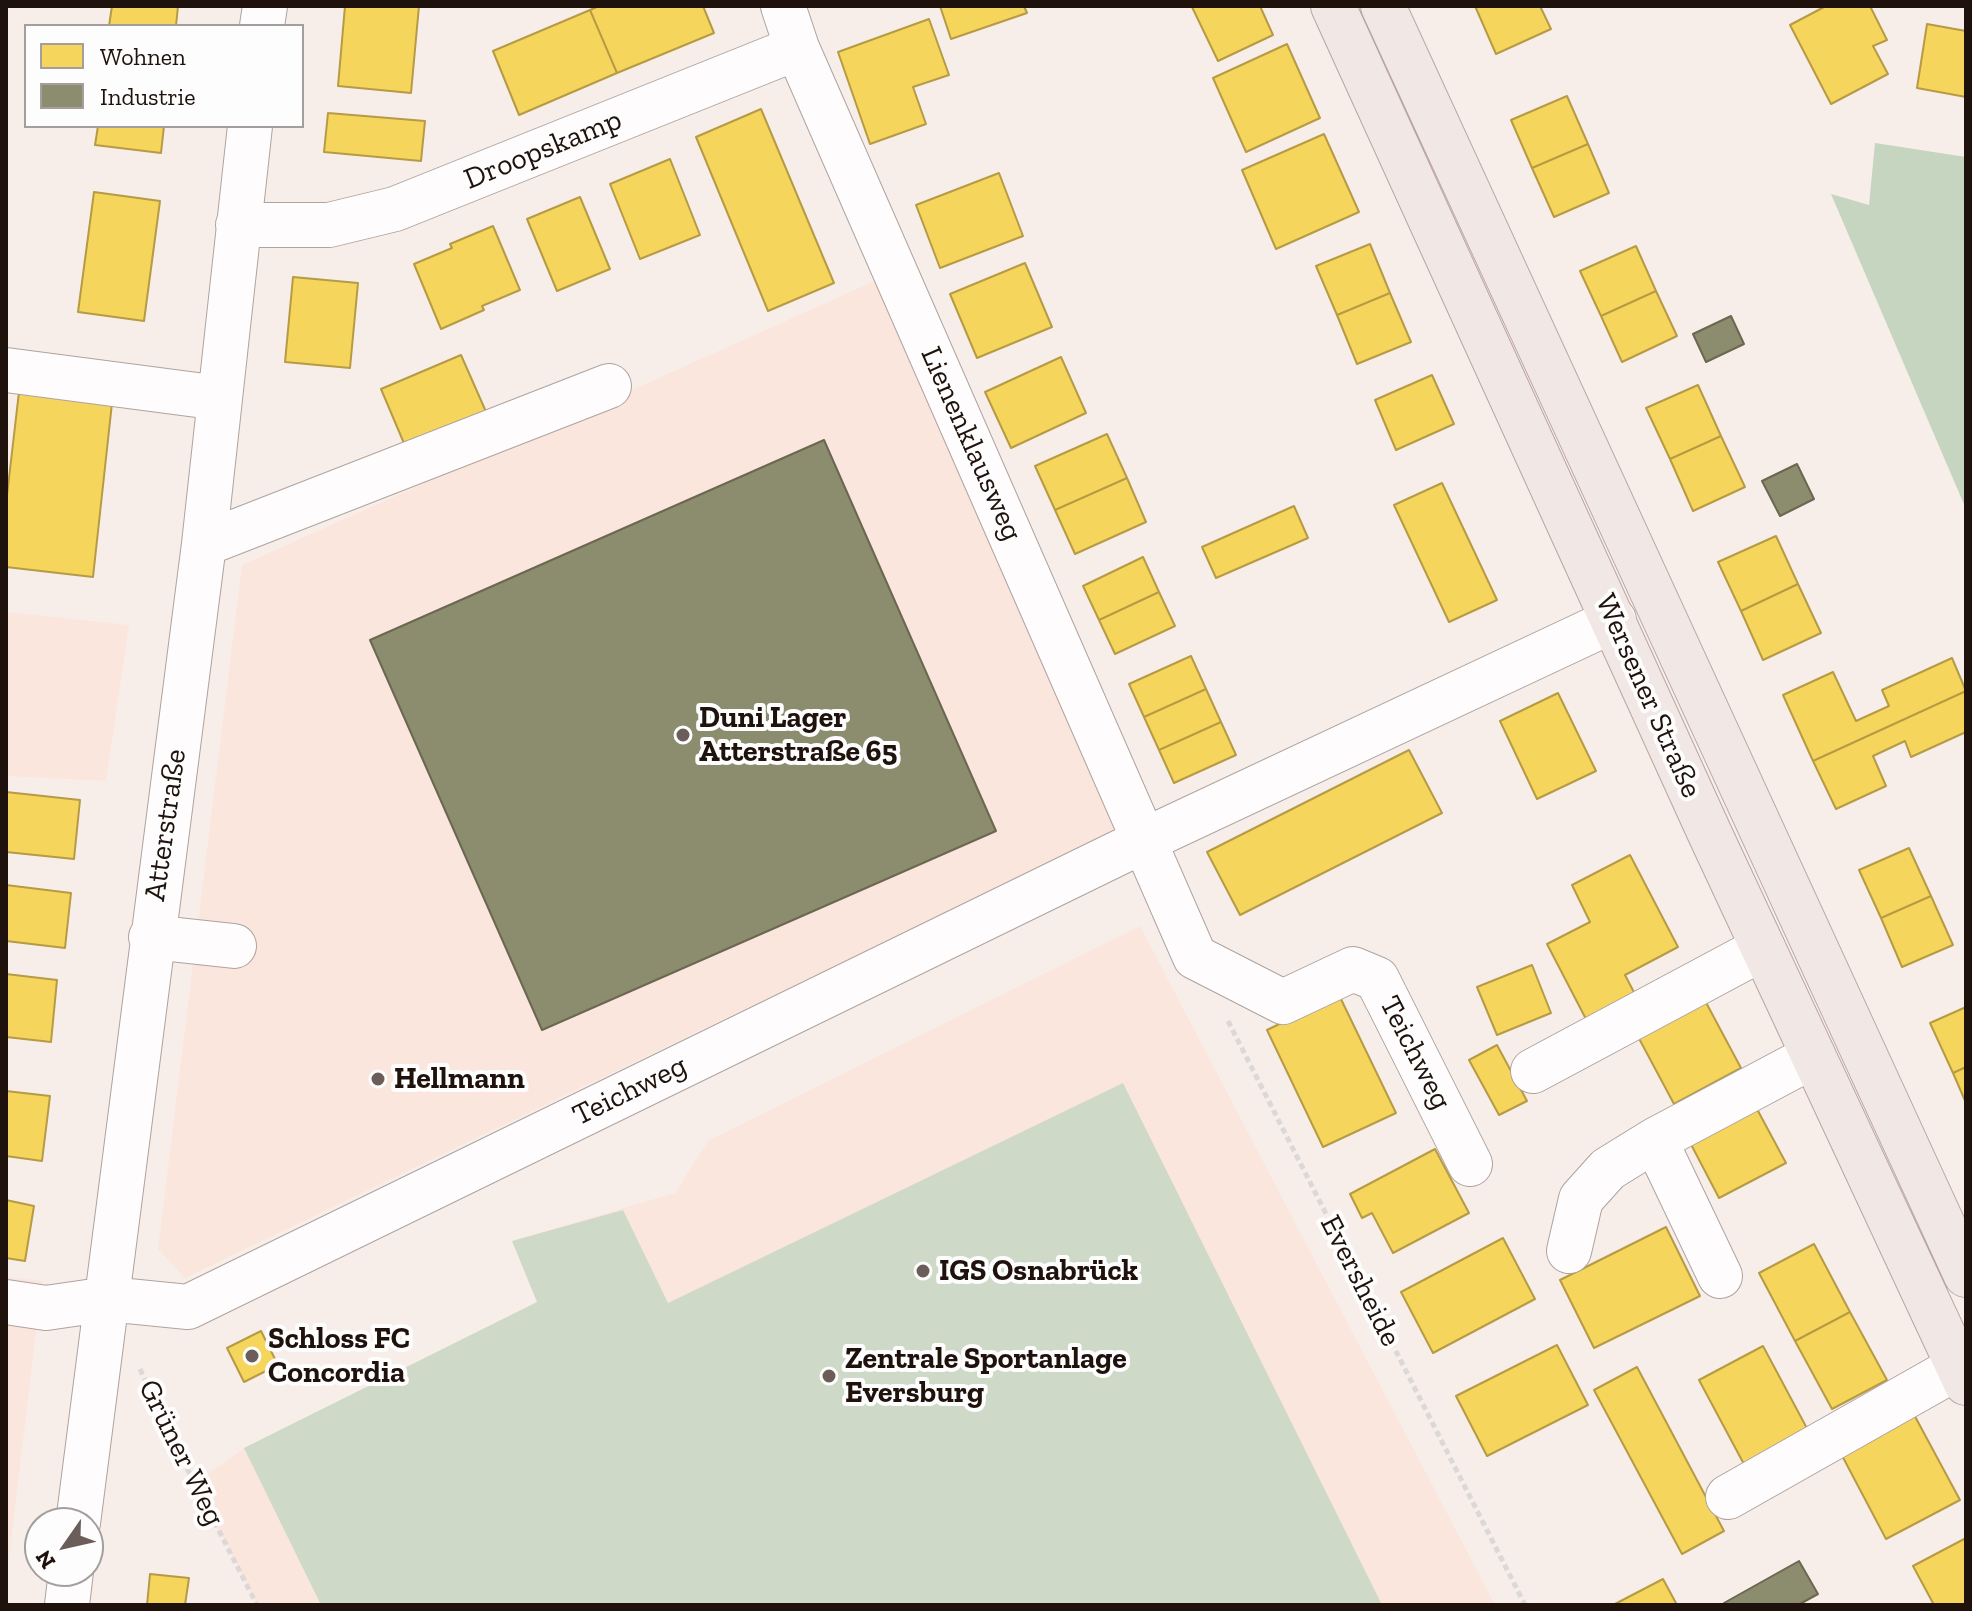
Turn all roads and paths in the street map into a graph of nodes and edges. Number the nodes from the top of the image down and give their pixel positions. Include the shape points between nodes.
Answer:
1 (783, 6) edge
2 (1333, 6) edge
3 (1383, 6) edge
4 (797, 48) junction
5 (250, 128) edge
6 (238, 225) junction
7 (6, 370) edge
8 (609, 386) dead end
9 (220, 398) junction
10 (204, 544) junction
11 (1614, 620) junction
12 (1145, 840) junction
13 (151, 937) junction
14 (234, 946) dead end
15 (1763, 948) junction
16 (1224, 1014) dead end
17 (1813, 1056) junction
18 (1533, 1071) dead end
19 (1655, 1140) junction
20 (1470, 1164) dead end
21 (1569, 1251) dead end
22 (1966, 1275) edge
23 (1720, 1276) dead end
24 (108, 1299) junction
25 (6, 1302) edge
26 (139, 1366) dead end
27 (1962, 1375) edge
28 (1728, 1497) dead end
29 (80, 1507) edge
30 (257, 1605) edge
31 (1525, 1605) edge

1 - 4 street
2 - 11 main road, Wersener Straße
3 - 22 main road, Wersener Straße
4 - 6 street, Droopskamp via 395,209 329,225
4 - 12 street, Lienenklausweg
5 - 6 street, Atterstraße
6 - 9 street, Atterstraße
7 - 9 street
8 - 10 street
9 - 10 street, Atterstraße
10 - 13 street, Atterstraße
11 - 12 street, Teichweg
11 - 15 main road, Wersener Straße
12 - 20 street, Teichweg via 1195,957 1283,1002 1353,969 1377,979
12 - 24 street, Teichweg via 188,1307
13 - 14 street
13 - 24 street, Atterstraße
15 - 17 main road, Wersener Straße
15 - 18 street
16 - 31 path, Eversheide
17 - 19 street
17 - 27 main road, Wersener Straße
19 - 21 street via 1608,1169 1581,1199
19 - 23 street
24 - 25 street, Teichweg via 46,1308
24 - 29 street, Atterstraße
26 - 30 path, Grüner Weg
27 - 28 street

